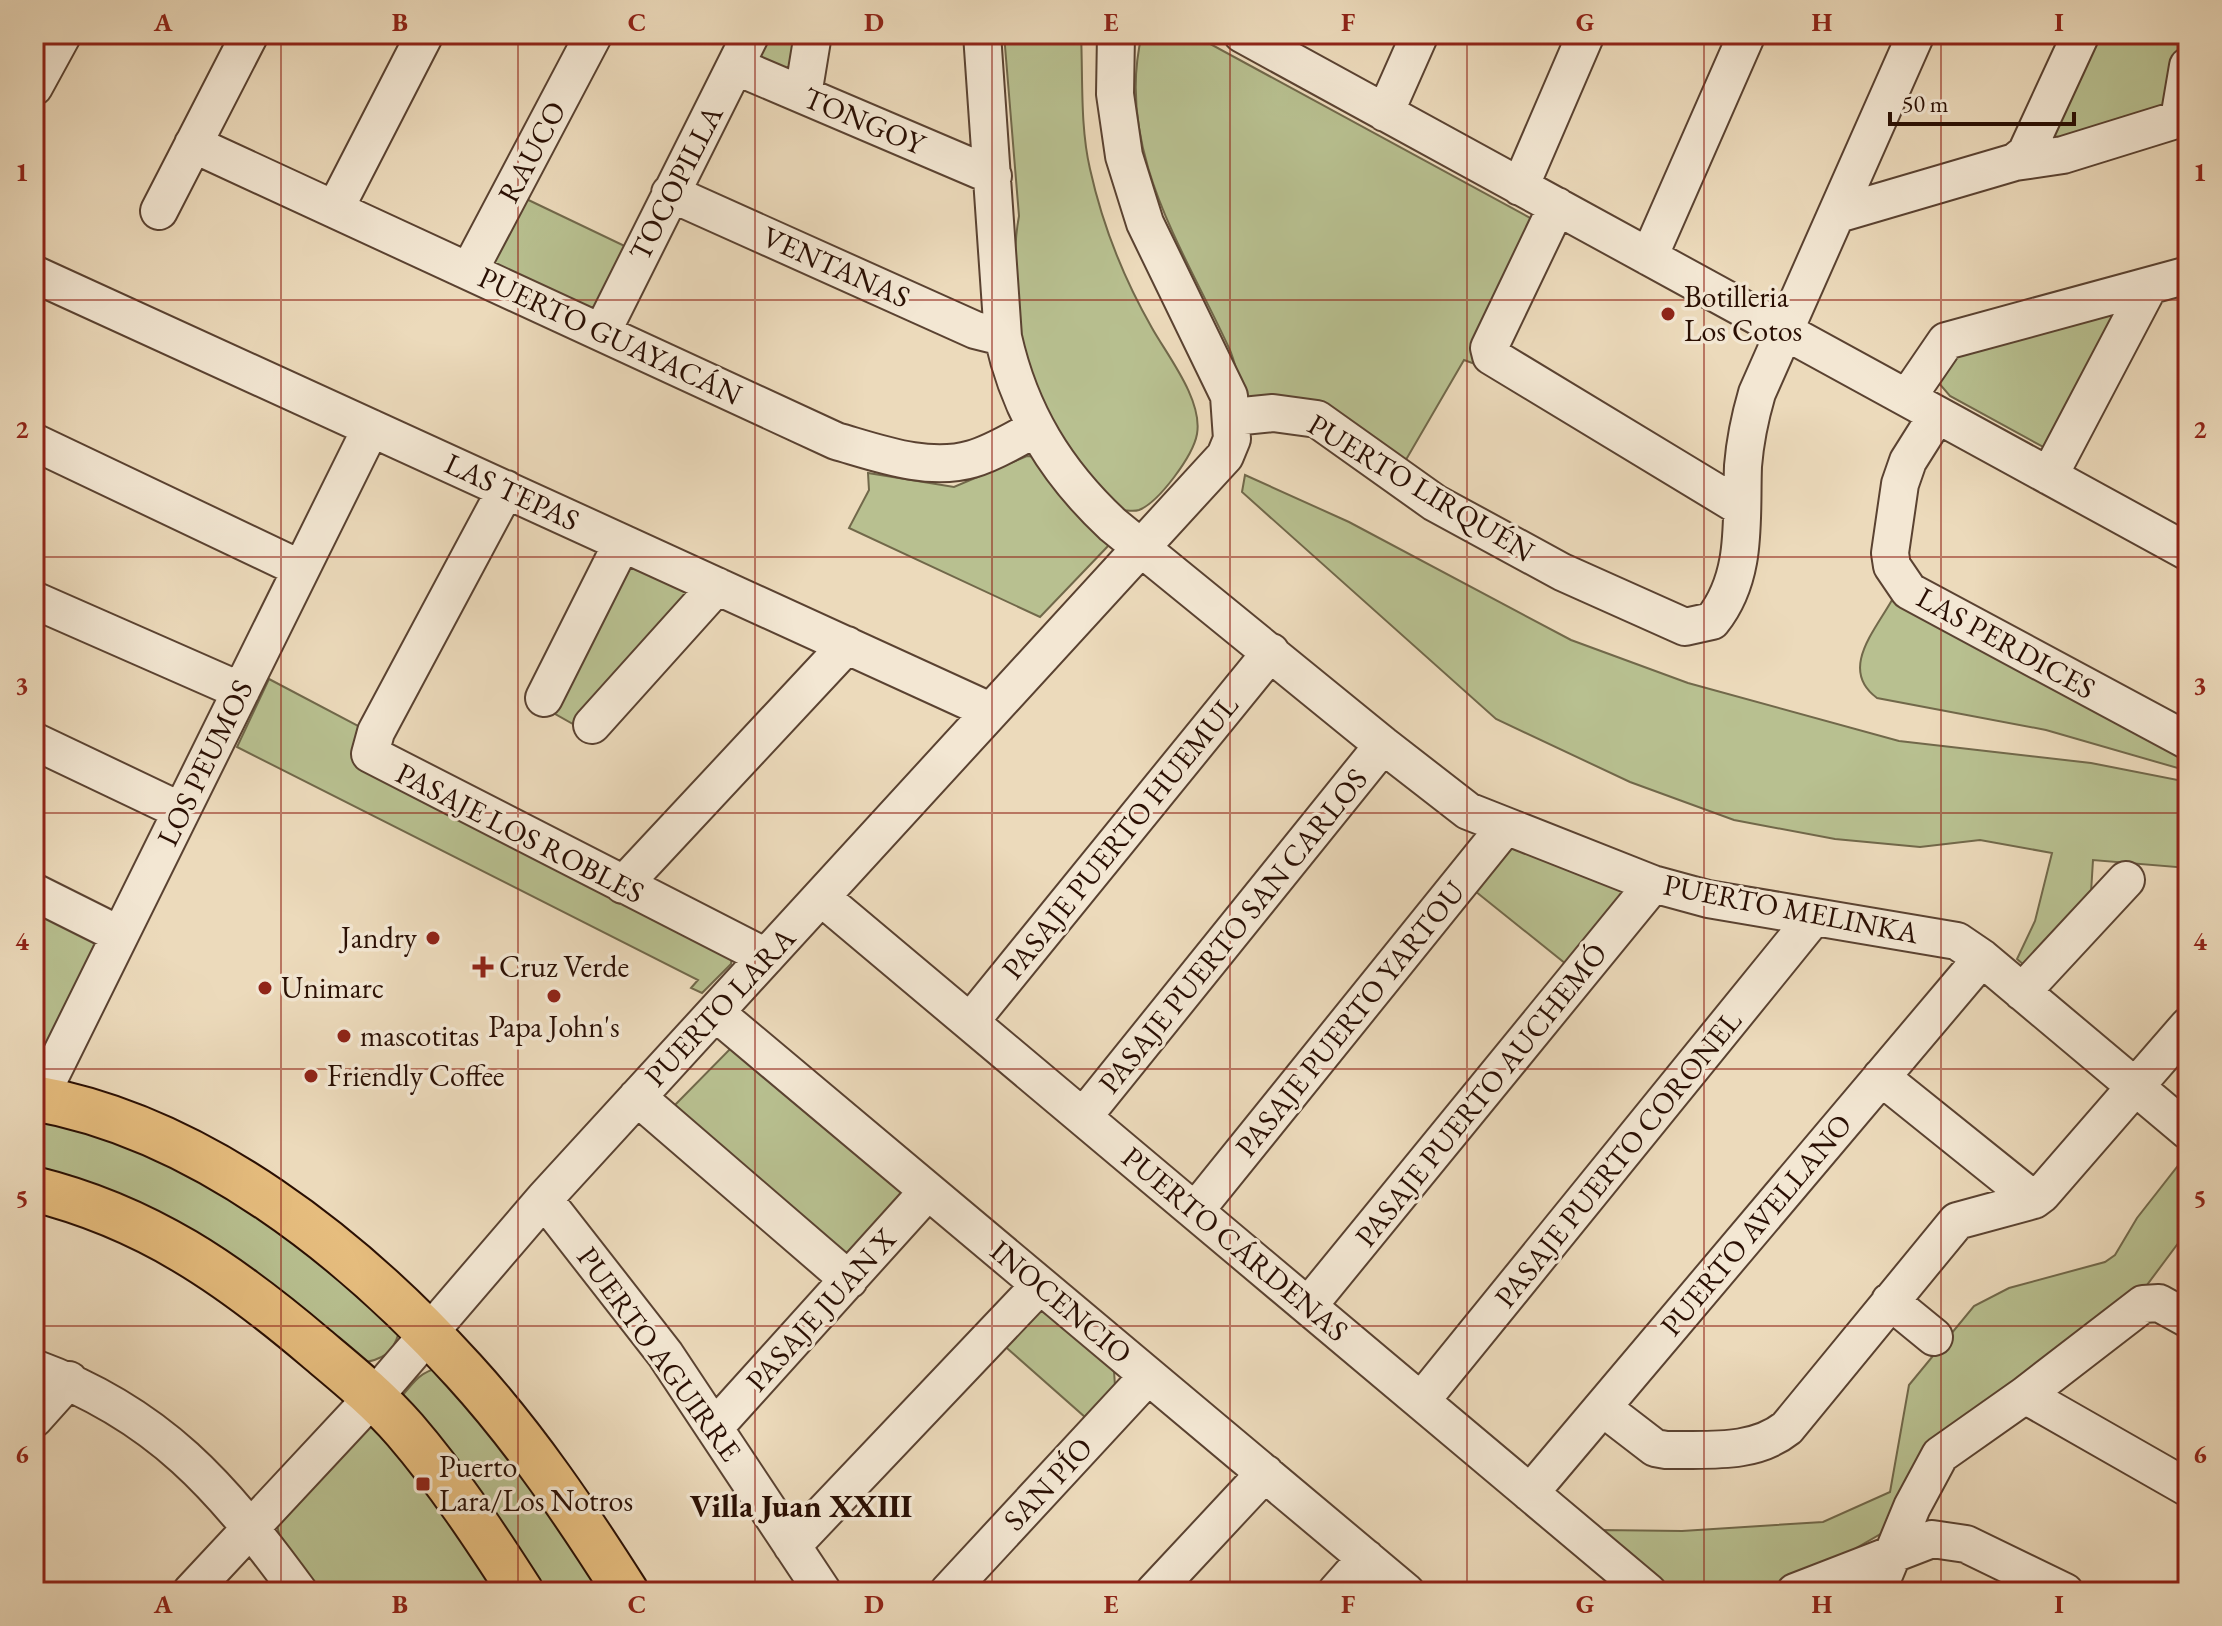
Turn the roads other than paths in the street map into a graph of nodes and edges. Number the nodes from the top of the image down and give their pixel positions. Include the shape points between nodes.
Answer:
1 (63, 34) edge
2 (250, 34) edge
3 (425, 34) edge
4 (594, 34) edge
5 (751, 34) edge
6 (813, 34) edge
7 (982, 34) edge
8 (1116, 34) edge
9 (1420, 34) edge
10 (1586, 34) edge
11 (1747, 34) edge
12 (1916, 34) edge
13 (2081, 34) edge
14 (1253, 37) edge
15 (735, 66) junction
16 (2188, 66) edge
17 (38, 70) edge
18 (803, 95) junction
19 (1385, 113) junction
20 (193, 144) junction
21 (2015, 162) junction
22 (993, 176) junction
23 (1520, 187) junction
24 (670, 193) junction
25 (1557, 206) junction
26 (335, 209) junction
27 (159, 211) dead end
28 (1838, 214) junction
29 (1649, 257) junction
30 (469, 271) junction
31 (34, 274) edge
32 (2188, 275) edge
33 (2149, 286) junction
34 (1784, 331) junction
35 (602, 332) junction
36 (1003, 337) junction
37 (1922, 406) junction
38 (1233, 417) junction
39 (371, 428) junction
40 (1035, 429) junction
41 (34, 442) edge
42 (2049, 476) junction
43 (506, 489) junction
44 (1742, 508) junction
45 (2183, 537) edge
46 (622, 543) junction
47 (1142, 549) junction
48 (301, 569) junction
49 (717, 586) junction
50 (34, 600) edge
51 (847, 645) junction
52 (1271, 652) junction
53 (241, 691) junction
54 (544, 698) dead end
55 (990, 711) junction
56 (592, 725) dead end
57 (34, 741) edge
58 (2188, 741) edge
59 (1383, 745) junction
60 (181, 811) junction
61 (1505, 827) junction
62 (2126, 880) dead end
63 (1653, 884) junction
64 (623, 885) junction
65 (34, 892) edge
66 (821, 897) junction
67 (1814, 917) junction
68 (120, 935) junction
69 (766, 957) junction
70 (1982, 958) junction
71 (2022, 992) junction
72 (716, 1013) junction
73 (970, 1022) junction
74 (2188, 1026) edge
75 (1881, 1077) junction
76 (2135, 1088) junction
77 (637, 1097) junction
78 (37, 1099) edge
79 (1083, 1117) junction
80 (2188, 1131) edge
81 (1999, 1172) junction
82 (34, 1189) edge
83 (928, 1191) junction
84 (544, 1199) junction
85 (2034, 1200) junction
86 (1195, 1211) junction
87 (1957, 1221) junction
88 (849, 1280) junction
89 (1040, 1285) junction
90 (1890, 1301) junction
91 (1308, 1306) junction
92 (2188, 1319) edge
93 (430, 1336) junction
94 (1934, 1337) dead end
95 (34, 1368) edge
96 (1148, 1376) junction
97 (69, 1380) junction
98 (2025, 1395) junction
99 (374, 1397) junction
100 (1421, 1401) junction
101 (1603, 1408) junction
102 (34, 1419) edge
103 (714, 1428) junction
104 (1265, 1473) junction
105 (2188, 1488) edge
106 (1530, 1493) junction
107 (253, 1528) junction
108 (792, 1546) junction
109 (1892, 1554) junction
110 (1366, 1558) junction
111 (2053, 1589) edge
112 (191, 1592) edge
113 (299, 1592) edge
114 (521, 1592) edge
115 (626, 1592) edge
116 (823, 1592) edge
117 (948, 1592) edge
118 (1154, 1592) edge
119 (1336, 1592) edge
120 (1406, 1592) edge
121 (1648, 1592) edge
122 (1795, 1592) edge
123 (1877, 1592) edge

1 - 17 street
2 - 20 street
3 - 26 street
4 - 30 street, RAUCO
5 - 15 street, TOCOPILLA
6 - 18 street
7 - 22 street, PUERTO MELINKA
8 - 38 street via 1118,125 1133,190 1229,396
9 - 19 street
10 - 23 street
11 - 29 street
12 - 28 street
13 - 21 street via 2026,153
14 - 19 street
15 - 18 street, TONGOY
15 - 24 street, TOCOPILLA
16 - 21 street via 2179,119 2063,155
18 - 22 street, TONGOY
19 - 23 street
20 - 26 street, PUERTO GUAYACÁN
20 - 27 street
21 - 28 street
22 - 36 street, PUERTO MELINKA
23 - 25 street
24 - 35 street, TOCOPILLA
24 - 36 street, VENTANAS via 975,330
25 - 29 street
25 - 44 street via 1489,348 1491,356
26 - 30 street, PUERTO GUAYACÁN
28 - 34 street
29 - 34 street
30 - 35 street, PUERTO GUAYACÁN
31 - 39 street, LAS TEPAS
32 - 33 street, LAS PERDICES
33 - 37 street, LAS PERDICES via 1946,341
33 - 42 street
34 - 37 street
34 - 44 street via 1750,417
35 - 40 street, PUERTO GUAYACÁN via 836,441 890,456 932,463 974,459
36 - 40 street, PUERTO MELINKA
37 - 42 street
37 - 58 street, LAS PERDICES via 1902,475 1890,553 1899,581
38 - 44 street, PUERTO LIRQUÉN via 1273,413 1317,419 1435,503 1540,561 1685,627 1712,621 1735,580
38 - 47 street, PUERTO LARA via 1225,456
39 - 43 street, LAS TEPAS
39 - 48 street, LOS PEUMOS
40 - 47 street, PUERTO MELINKA via 1084,498
41 - 48 street
42 - 45 street
43 - 46 street, LAS TEPAS
43 - 64 street, PASAJE LOS ROBLES via 376,732 370,754
46 - 49 street, LAS TEPAS
46 - 54 street
47 - 52 street, PUERTO MELINKA
47 - 55 street, PUERTO LARA
48 - 53 street, LOS PEUMOS
49 - 51 street, LAS TEPAS
49 - 56 street
50 - 53 street
51 - 55 street, LAS TEPAS
51 - 64 street
52 - 59 street, PUERTO MELINKA
52 - 73 street, PASAJE PUERTO HUEMUL
53 - 60 street, LOS PEUMOS
55 - 66 street, PUERTO LARA
57 - 60 street
59 - 61 street, PUERTO MELINKA via 1468,811
59 - 79 street, PASAJE PUERTO SAN CARLOS
60 - 68 street, LOS PEUMOS
61 - 63 street, PUERTO MELINKA
61 - 86 street, PASAJE PUERTO YARTOU
62 - 71 street
63 - 67 street, PUERTO MELINKA
63 - 91 street, PASAJE PUERTO AUCHEMÓ
64 - 69 street, PASAJE LOS ROBLES
65 - 68 street
66 - 69 street, PUERTO LARA
66 - 73 street, PUERTO CÁRDENAS
67 - 70 street, PUERTO MELINKA via 1957,941
67 - 100 street, PASAJE PUERTO CORONEL
68 - 78 street, LOS PEUMOS
69 - 72 street, PUERTO LARA
70 - 71 street, PUERTO MELINKA
70 - 75 street, PUERTO AVELLANO
71 - 76 street, PUERTO MELINKA
72 - 77 street, PUERTO LARA
72 - 83 street, INOCENCIO
73 - 79 street, PUERTO CÁRDENAS
74 - 76 street
75 - 81 street
75 - 101 street, PUERTO AVELLANO
76 - 80 street, PUERTO MELINKA
76 - 85 street
77 - 84 street, PUERTO LARA
77 - 88 street
78 - 93 main road via 102,1117 202,1159 292,1217
79 - 86 street, PUERTO CÁRDENAS
81 - 85 street
81 - 87 street
82 - 99 main road via 149,1229 202,1260 250,1292
83 - 88 street, PASAJE JUAN X
83 - 89 street, INOCENCIO
84 - 93 street, PUERTO LARA
84 - 103 street, PUERTO AGUIRRE via 637,1315
85 - 87 street
86 - 91 street, PUERTO CÁRDENAS
87 - 90 street
88 - 103 street, PASAJE JUAN X
89 - 96 street, INOCENCIO
89 - 108 street
90 - 94 street
90 - 101 street via 1787,1428 1757,1447 1655,1448
91 - 100 street, PUERTO CÁRDENAS
92 - 98 street via 2159,1303 2143,1304
93 - 99 street, PUERTO LARA
93 - 115 main road via 531,1452
95 - 97 street
96 - 104 street, INOCENCIO
96 - 117 street, SAN PÍO
97 - 102 street
97 - 107 street via 163,1438
98 - 105 street
98 - 109 street via 1940,1455
99 - 107 street, PUERTO LARA
99 - 114 main road via 465,1507
100 - 106 street, PUERTO CÁRDENAS
101 - 106 street, PUERTO AVELLANO
103 - 108 street, PUERTO AGUIRRE
104 - 110 street, INOCENCIO
104 - 118 street
106 - 121 street, PUERTO CÁRDENAS
107 - 112 street, PUERTO LARA
107 - 113 street
108 - 116 street, PUERTO AGUIRRE
109 - 111 street via 1932,1539 1949,1539
109 - 122 street
109 - 123 street
110 - 119 street
110 - 120 street, INOCENCIO

